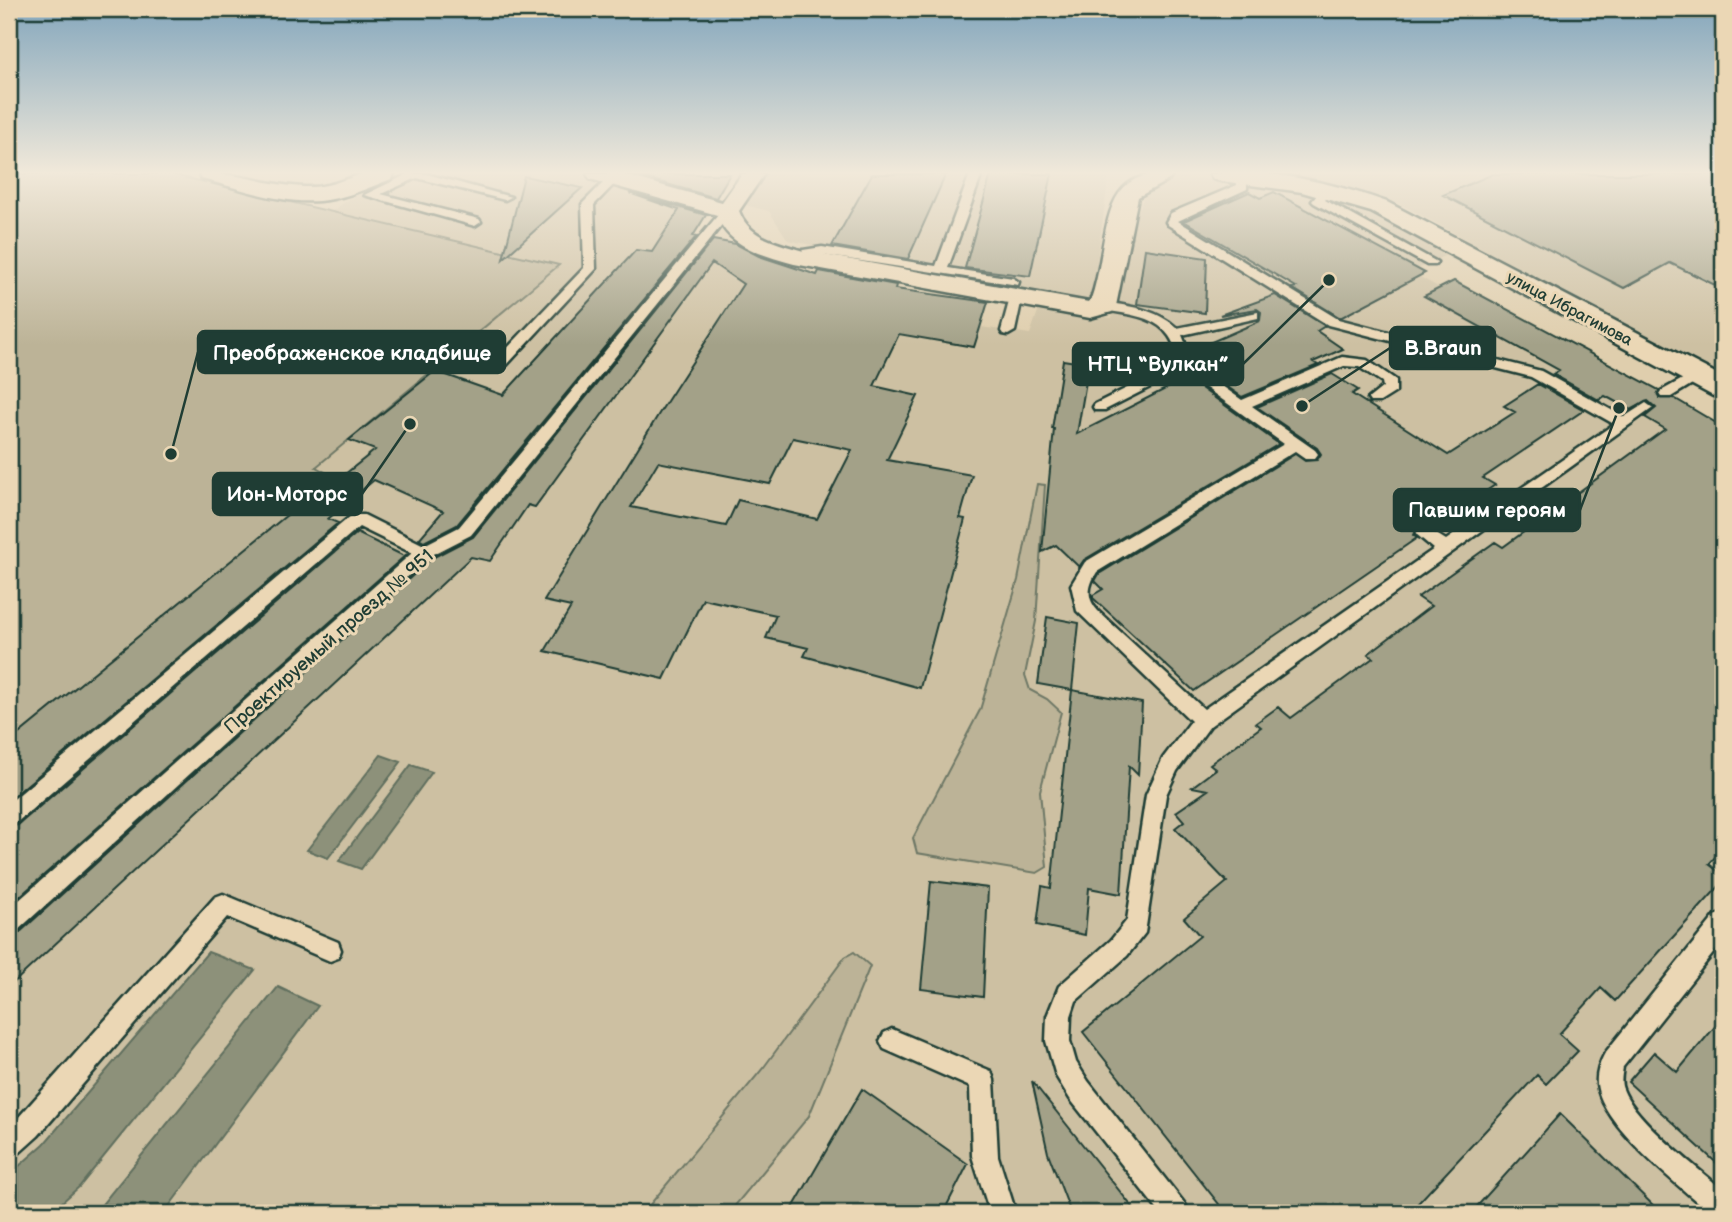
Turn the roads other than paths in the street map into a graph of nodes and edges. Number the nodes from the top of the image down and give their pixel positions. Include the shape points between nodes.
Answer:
1 (589, 231) edge
2 (711, 231) edge
3 (736, 231) edge
4 (956, 231) edge
5 (1119, 231) edge
6 (1187, 231) edge
7 (1374, 231) edge
8 (1425, 231) edge
9 (803, 259) junction
10 (1431, 262) dead end
11 (942, 270) junction
12 (1015, 290) junction
13 (1103, 306) junction
14 (1253, 315) dead end
15 (1008, 331) dead end
16 (1174, 333) junction
17 (500, 363) dead end
18 (1190, 370) junction
19 (1697, 375) junction
20 (1723, 389) edge
21 (1666, 394) dead end
22 (1375, 399) dead end
23 (1240, 406) junction
24 (1100, 407) dead end
25 (1646, 408) dead end
26 (1624, 424) junction
27 (1295, 444) junction
28 (1310, 454) dead end
29 (1424, 534) dead end
30 (1446, 549) junction
31 (424, 552) junction
32 (1203, 720) junction
33 (9, 816) edge
34 (9, 923) edge
35 (1723, 924) edge
36 (330, 950) dead end
37 (892, 1041) dead end
38 (9, 1145) edge
39 (1723, 1207) edge
40 (1003, 1213) edge
41 (1176, 1213) edge

1 - 17 lane via 590,269
2 - 31 lane, Проектируемый проезд № 951 via 465,531
3 - 9 street via 742,241
4 - 11 lane
5 - 13 street
6 - 26 lane via 1332,321 1536,374
7 - 10 lane
8 - 19 street, улица Ибрагимова
9 - 11 lane via 807,253 822,251
9 - 12 street
11 - 12 lane
12 - 13 street via 1090,310
12 - 15 lane
13 - 16 lane via 1144,314
14 - 16 lane
16 - 18 lane
18 - 23 lane
18 - 24 lane via 1160,377
19 - 20 street, улица Ибрагимова
19 - 21 lane
22 - 23 lane via 1391,389 1389,380 1362,363 1342,361
23 - 27 lane
25 - 26 lane
26 - 30 lane
27 - 28 lane
27 - 32 lane via 1091,567 1080,585 1083,606 1092,616
29 - 30 lane
30 - 32 lane
31 - 33 lane via 358,519
31 - 34 lane, Проектируемый проезд № 951
32 - 41 lane via 1161,777 1137,925 1119,948 1067,994 1059,1016 1058,1041 1079,1090
35 - 39 lane via 1609,1073 1618,1106
36 - 38 lane via 223,905
37 - 40 lane via 982,1080 985,1156

